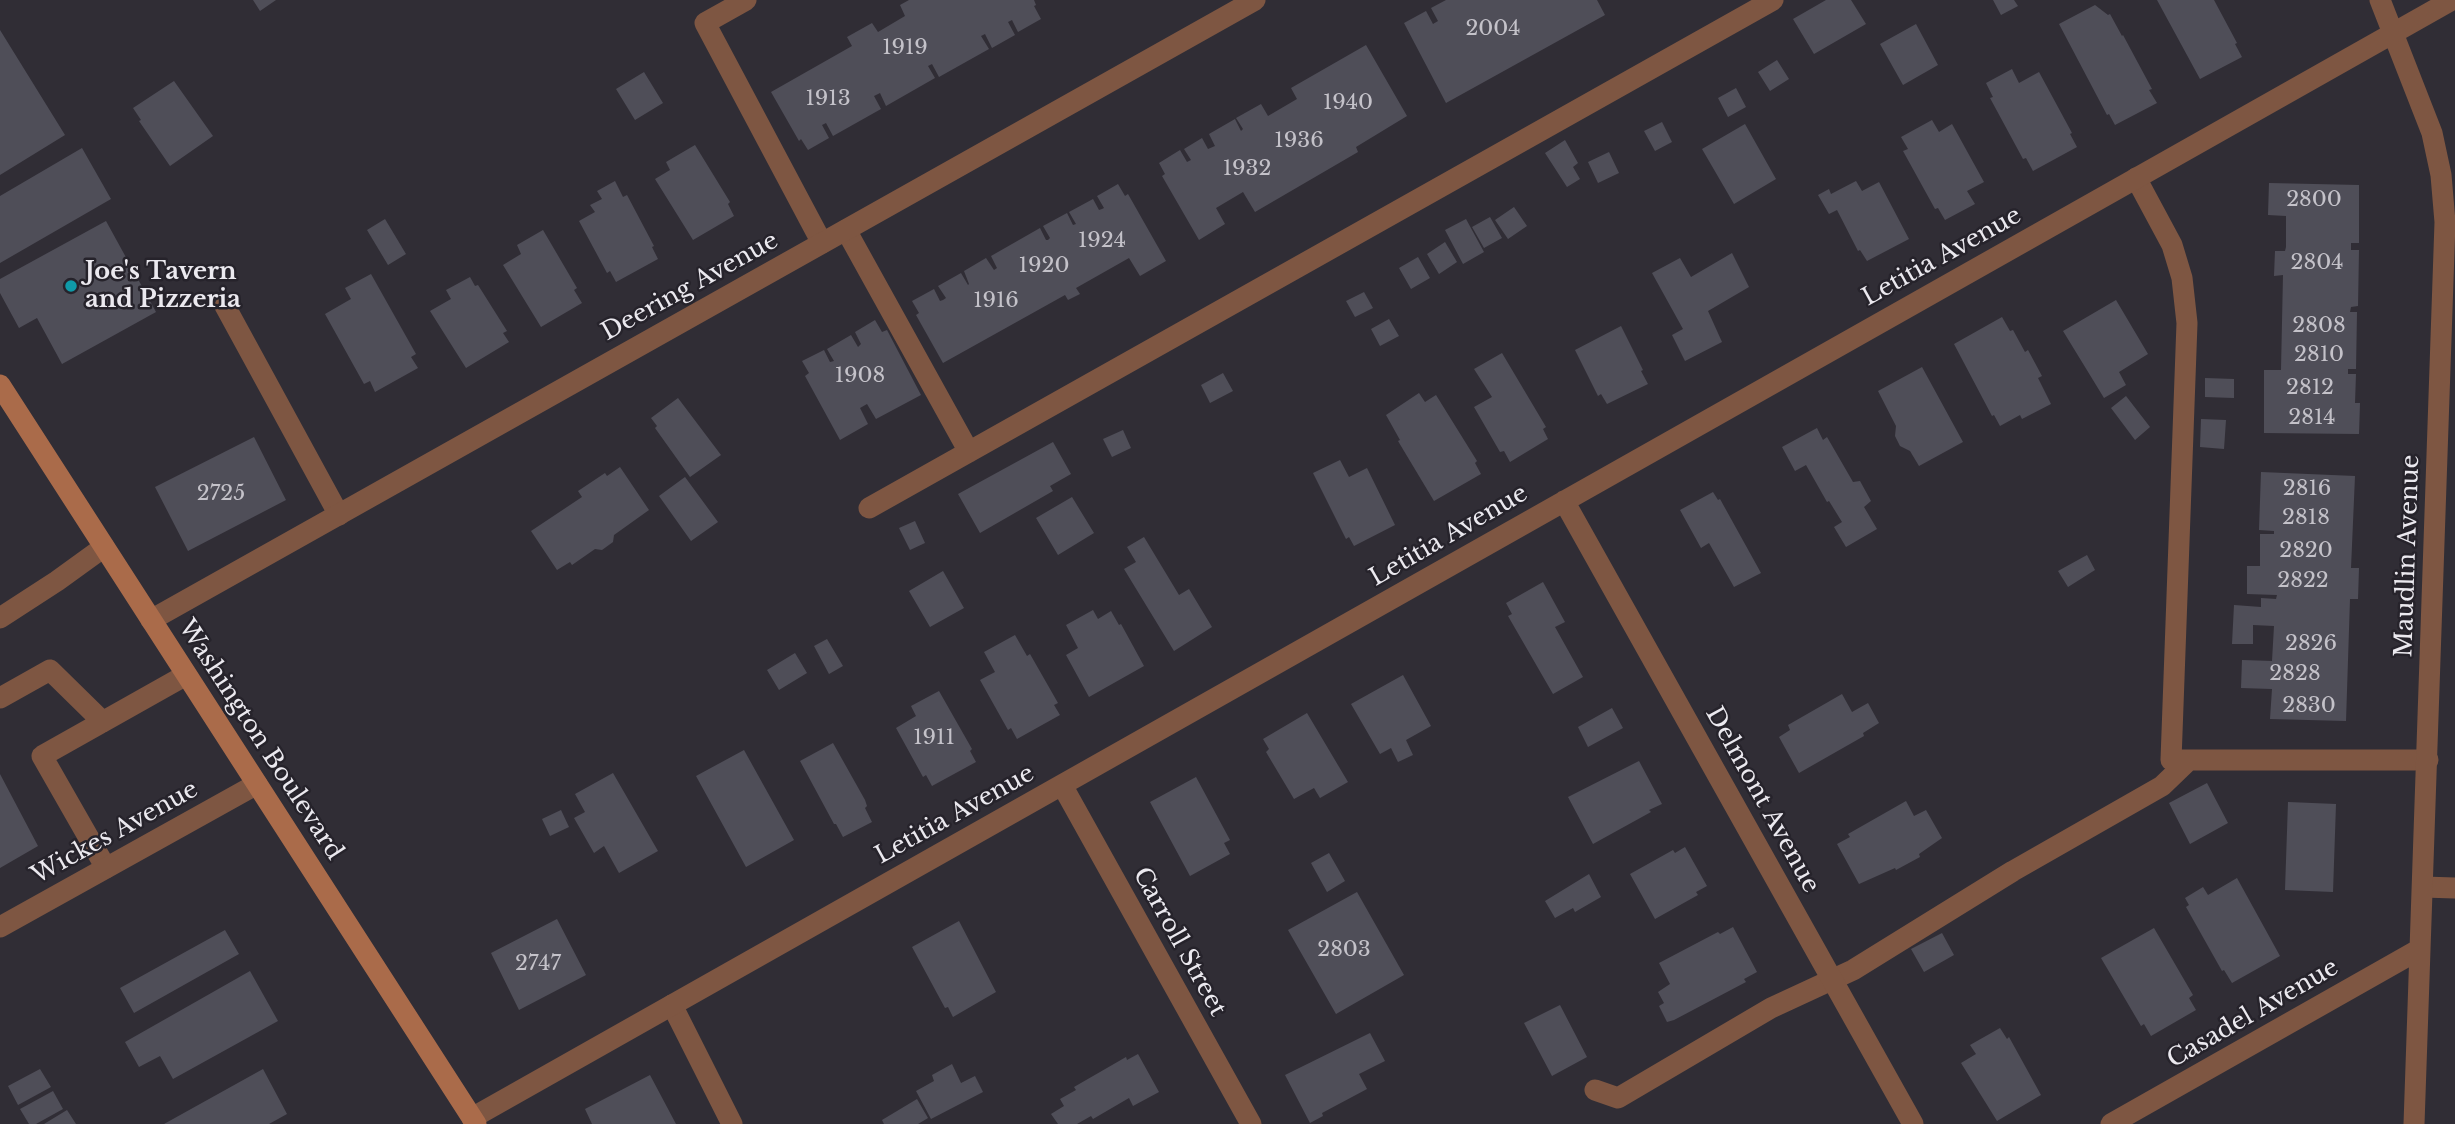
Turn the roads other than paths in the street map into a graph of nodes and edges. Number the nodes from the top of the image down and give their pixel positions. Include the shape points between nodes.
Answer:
1 (746, 0) edge
2 (1255, 0) edge
3 (1773, 0) edge
4 (2380, 0) edge
5 (2452, 0) edge
6 (2394, 33) junction
7 (2136, 178) junction
8 (846, 230) junction
9 (822, 243) junction
10 (225, 306) dead end
11 (0, 385) edge
12 (969, 452) junction
13 (1564, 501) junction
14 (869, 508) dead end
15 (339, 515) junction
16 (104, 547) junction
17 (0, 618) edge
18 (151, 620) junction
19 (187, 675) junction
20 (0, 698) edge
21 (103, 722) junction
22 (2189, 760) junction
23 (2428, 760) junction
24 (257, 784) junction
25 (1062, 785) junction
26 (106, 868) junction
27 (2423, 887) junction
28 (2455, 888) edge
29 (0, 928) edge
30 (2420, 949) junction
31 (1832, 978) junction
32 (672, 1006) junction
33 (1595, 1090) dead end
34 (474, 1121) edge
35 (732, 1124) edge
36 (1251, 1124) edge
37 (1913, 1124) edge
38 (2111, 1124) edge
39 (2414, 1124) edge

1 - 9 street via 705,23
2 - 8 street, Deering Avenue
3 - 12 street
4 - 6 street, Maudlin Avenue
5 - 6 street, Letitia Avenue
6 - 7 street, Letitia Avenue
6 - 23 street, Maudlin Avenue via 2432,133 2445,222
7 - 13 street, Letitia Avenue
7 - 22 street via 2172,245 2182,278 2187,323 2171,760
8 - 9 street, Deering Avenue
8 - 12 street
9 - 15 street, Deering Avenue
10 - 15 street
11 - 16 main road, Washington Boulevard
12 - 14 street
13 - 25 street, Letitia Avenue
13 - 31 street, Delmont Avenue
15 - 18 street, Deering Avenue
16 - 17 street
16 - 18 main road, Washington Boulevard
18 - 19 main road, Washington Boulevard
19 - 21 street
19 - 24 main road, Washington Boulevard
20 - 21 street via 50,670
21 - 26 street via 42,756
22 - 23 street
22 - 31 street via 2162,786 1853,970
23 - 27 street, Maudlin Avenue
24 - 26 street, Wickes Avenue
24 - 34 main road, Washington Boulevard
25 - 32 street, Letitia Avenue
25 - 36 street, Carroll Street
26 - 29 street, Wickes Avenue
27 - 28 street
27 - 30 street, Maudlin Avenue
30 - 38 street, Casadel Avenue
30 - 39 street, Maudlin Avenue
31 - 33 street via 1771,1008 1618,1098
31 - 37 street, Delmont Avenue
32 - 34 street, Letitia Avenue
32 - 35 street

